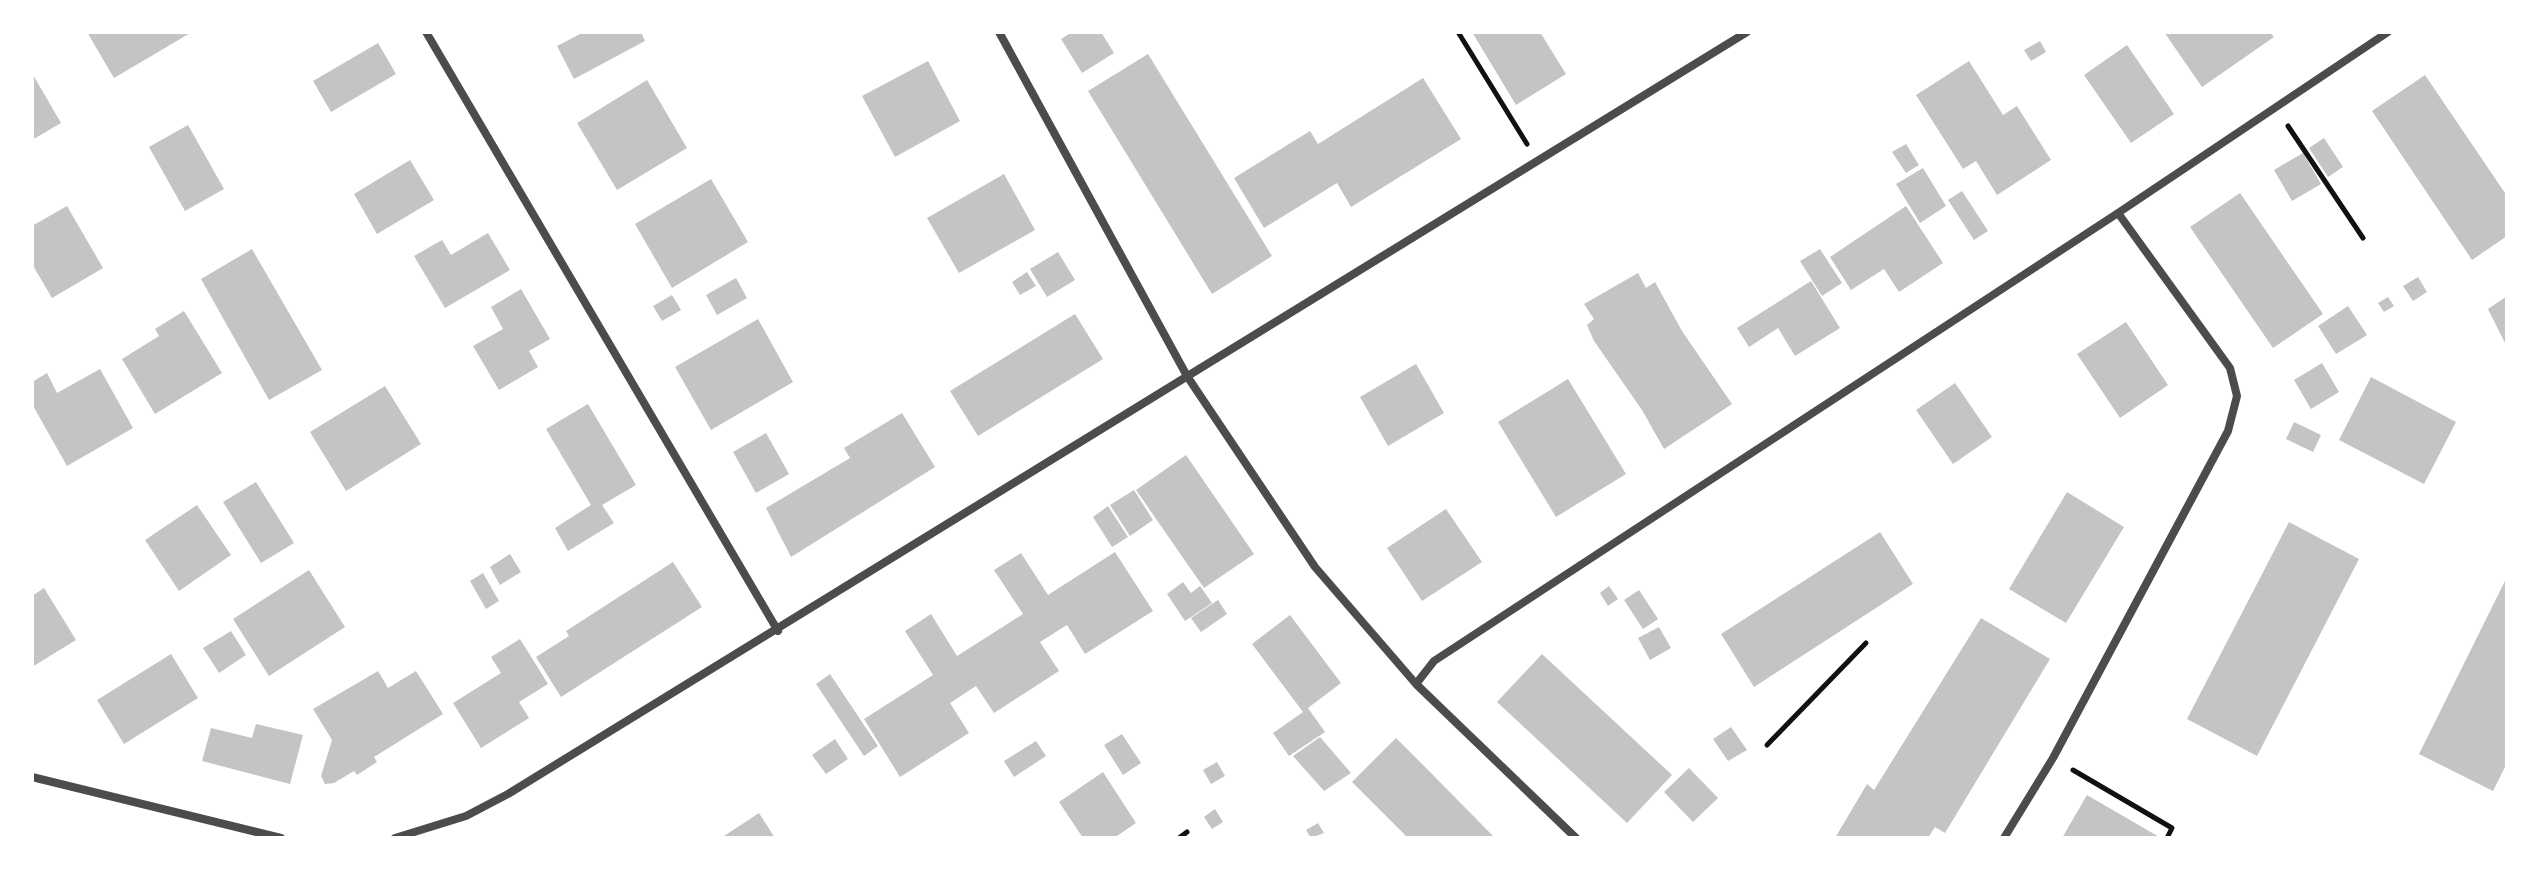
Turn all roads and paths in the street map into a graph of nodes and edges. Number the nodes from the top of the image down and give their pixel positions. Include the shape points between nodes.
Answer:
1 (426, 32) edge
2 (999, 32) edge
3 (1458, 32) edge
4 (1747, 32) edge
5 (2388, 32) edge
6 (2275, 107) junction
7 (1537, 161) junction
8 (2118, 213) junction
9 (2363, 238) dead end
10 (1187, 376) junction
11 (778, 631) junction
12 (1866, 643) dead end
13 (1416, 684) junction
14 (1767, 745) dead end
15 (2053, 758) junction
16 (32, 777) edge
17 (1187, 832) dead end
18 (281, 838) edge
19 (395, 838) edge
20 (1179, 838) edge
21 (1576, 838) edge
22 (2004, 838) edge
23 (2167, 838) edge

1 - 11 street
2 - 10 street
3 - 7 path
4 - 7 street
5 - 6 street
6 - 8 street
6 - 9 path
7 - 10 street
8 - 13 street via 1434,661
8 - 15 street via 2230,368 2237,396 2228,431
10 - 11 street
10 - 13 street via 1315,567
11 - 19 street via 508,794 466,816
12 - 14 path
13 - 21 street
15 - 22 street
15 - 23 path via 2172,828
16 - 18 street
17 - 20 path

